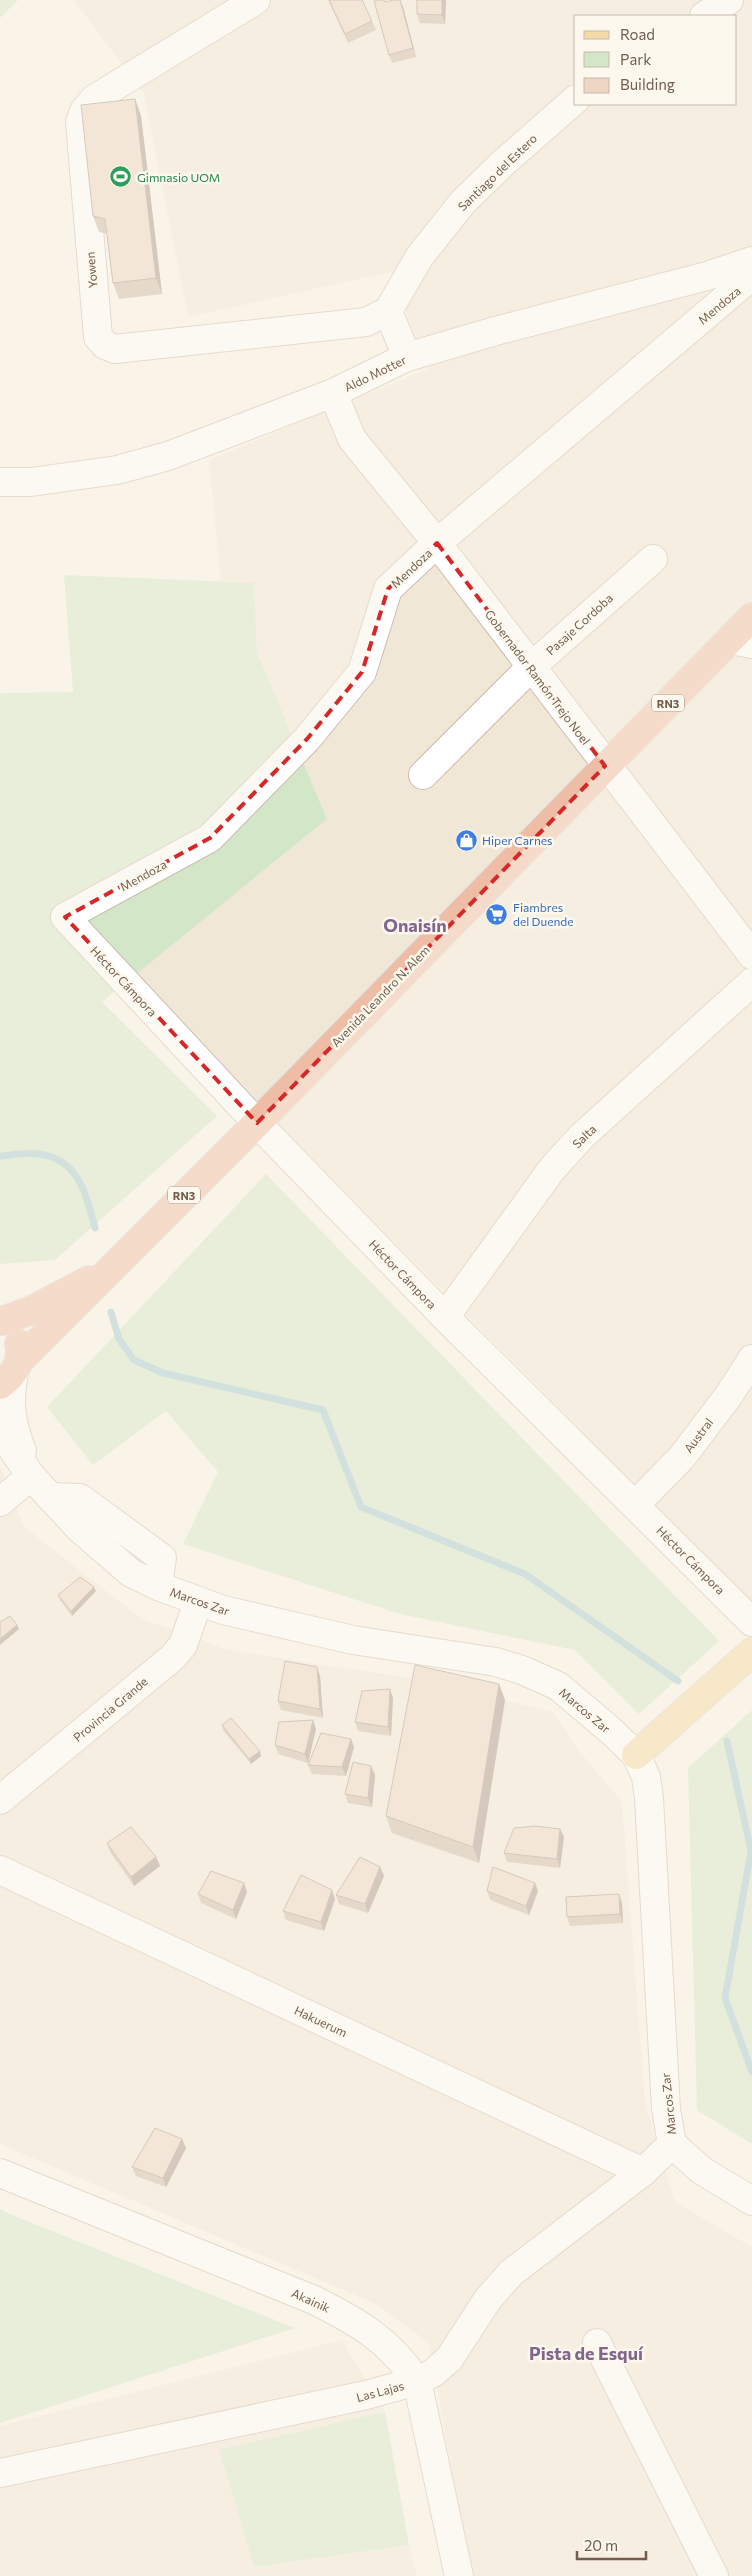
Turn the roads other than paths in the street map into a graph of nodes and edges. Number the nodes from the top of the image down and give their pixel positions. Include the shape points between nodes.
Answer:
1 (256, 0) edge
2 (729, 0) edge
3 (706, 15) edge
4 (574, 101) edge
5 (752, 261) edge
6 (752, 276) edge
7 (388, 311) junction
8 (407, 357) junction
9 (333, 393) junction
10 (0, 482) edge
11 (437, 543) junction
12 (653, 559) dead end
13 (752, 617) edge
14 (742, 642) edge
15 (531, 667) junction
16 (605, 766) junction
17 (422, 775) dead end
18 (65, 917) joint
19 (752, 955) edge
20 (752, 982) edge
21 (257, 1123) junction
22 (112, 1266) junction
23 (445, 1317) junction
24 (1, 1320) edge
25 (752, 1359) edge
26 (11, 1373) edge
27 (0, 1431) edge
28 (31, 1476) junction
29 (0, 1502) edge
30 (636, 1504) junction
31 (198, 1602) junction
32 (752, 1622) edge
33 (752, 1652) edge
34 (636, 1755) junction
35 (0, 1800) edge
36 (0, 1870) edge
37 (672, 2144) junction
38 (642, 2172) junction
39 (0, 2173) edge
40 (752, 2201) edge
41 (597, 2343) dead end
42 (417, 2381) junction
43 (0, 2473) edge
44 (459, 2576) edge
45 (714, 2576) edge

1 - 7 street, Yowen via 94,99 84,111 80,122 98,337 115,349 357,324
2 - 3 street
4 - 7 street, Santiago del Estero via 463,202 420,256
5 - 8 street, Aldo Motter
6 - 11 street, Mendoza
7 - 8 street
8 - 9 street, Aldo Motter
9 - 10 street, Aldo Motter via 168,456 125,467 31,482
9 - 11 street, Gobernador Ramón Trejo Noel via 352,439
11 - 15 street, Gobernador Ramón Trejo Noel
11 - 18 street, Mendoza via 388,589 362,672 307,739 210,838
12 - 15 street, Pasaje Cordoba
13 - 14 highway, Avenida Leandro N. Alem / RN3
14 - 16 highway, Avenida Leandro N. Alem / RN3
15 - 16 street, Gobernador Ramón Trejo Noel
15 - 17 street, Pasaje Cordoba
16 - 19 street, Gobernador Ramón Trejo Noel
16 - 21 highway, Avenida Leandro N. Alem / RN3
18 - 21 street, Héctor Cámpora
20 - 23 street, Salta via 582,1137 552,1169
21 - 22 highway, Avenida Leandro N. Alem / RN3
21 - 23 street, Héctor Cámpora
22 - 24 highway, Avenida Leandro N. Alem / RN3 via 32,1310
22 - 26 highway, Avenida Leandro N. Alem / RN3
23 - 30 street, Héctor Cámpora
24 - 26 highway, Avenida Leandro N. Alem / RN3 via 11,1328 20,1349
25 - 30 street, Austral via 682,1457
26 - 28 street, Marcos Zar via 12,1426
27 - 28 street, Marcos Zar
28 - 29 street
28 - 31 street, Marcos Zar via 106,1553 131,1573
30 - 32 street, Héctor Cámpora
31 - 34 street, Marcos Zar via 353,1640 496,1662 522,1670 558,1686
31 - 35 street, Provincia Grande via 182,1645 173,1657
33 - 34 main road
34 - 37 street, Marcos Zar via 646,1777 649,1798 666,2108
36 - 38 street, Hakuerum
37 - 38 street, Las Lajas
37 - 40 street, Marcos Zar via 701,2170
38 - 42 street, Las Lajas via 511,2273 488,2299 449,2359
39 - 42 street, Akainik via 314,2300 355,2320 380,2338 404,2362
41 - 45 street
42 - 43 street, Las Lajas via 366,2396
42 - 44 street, Akainik

